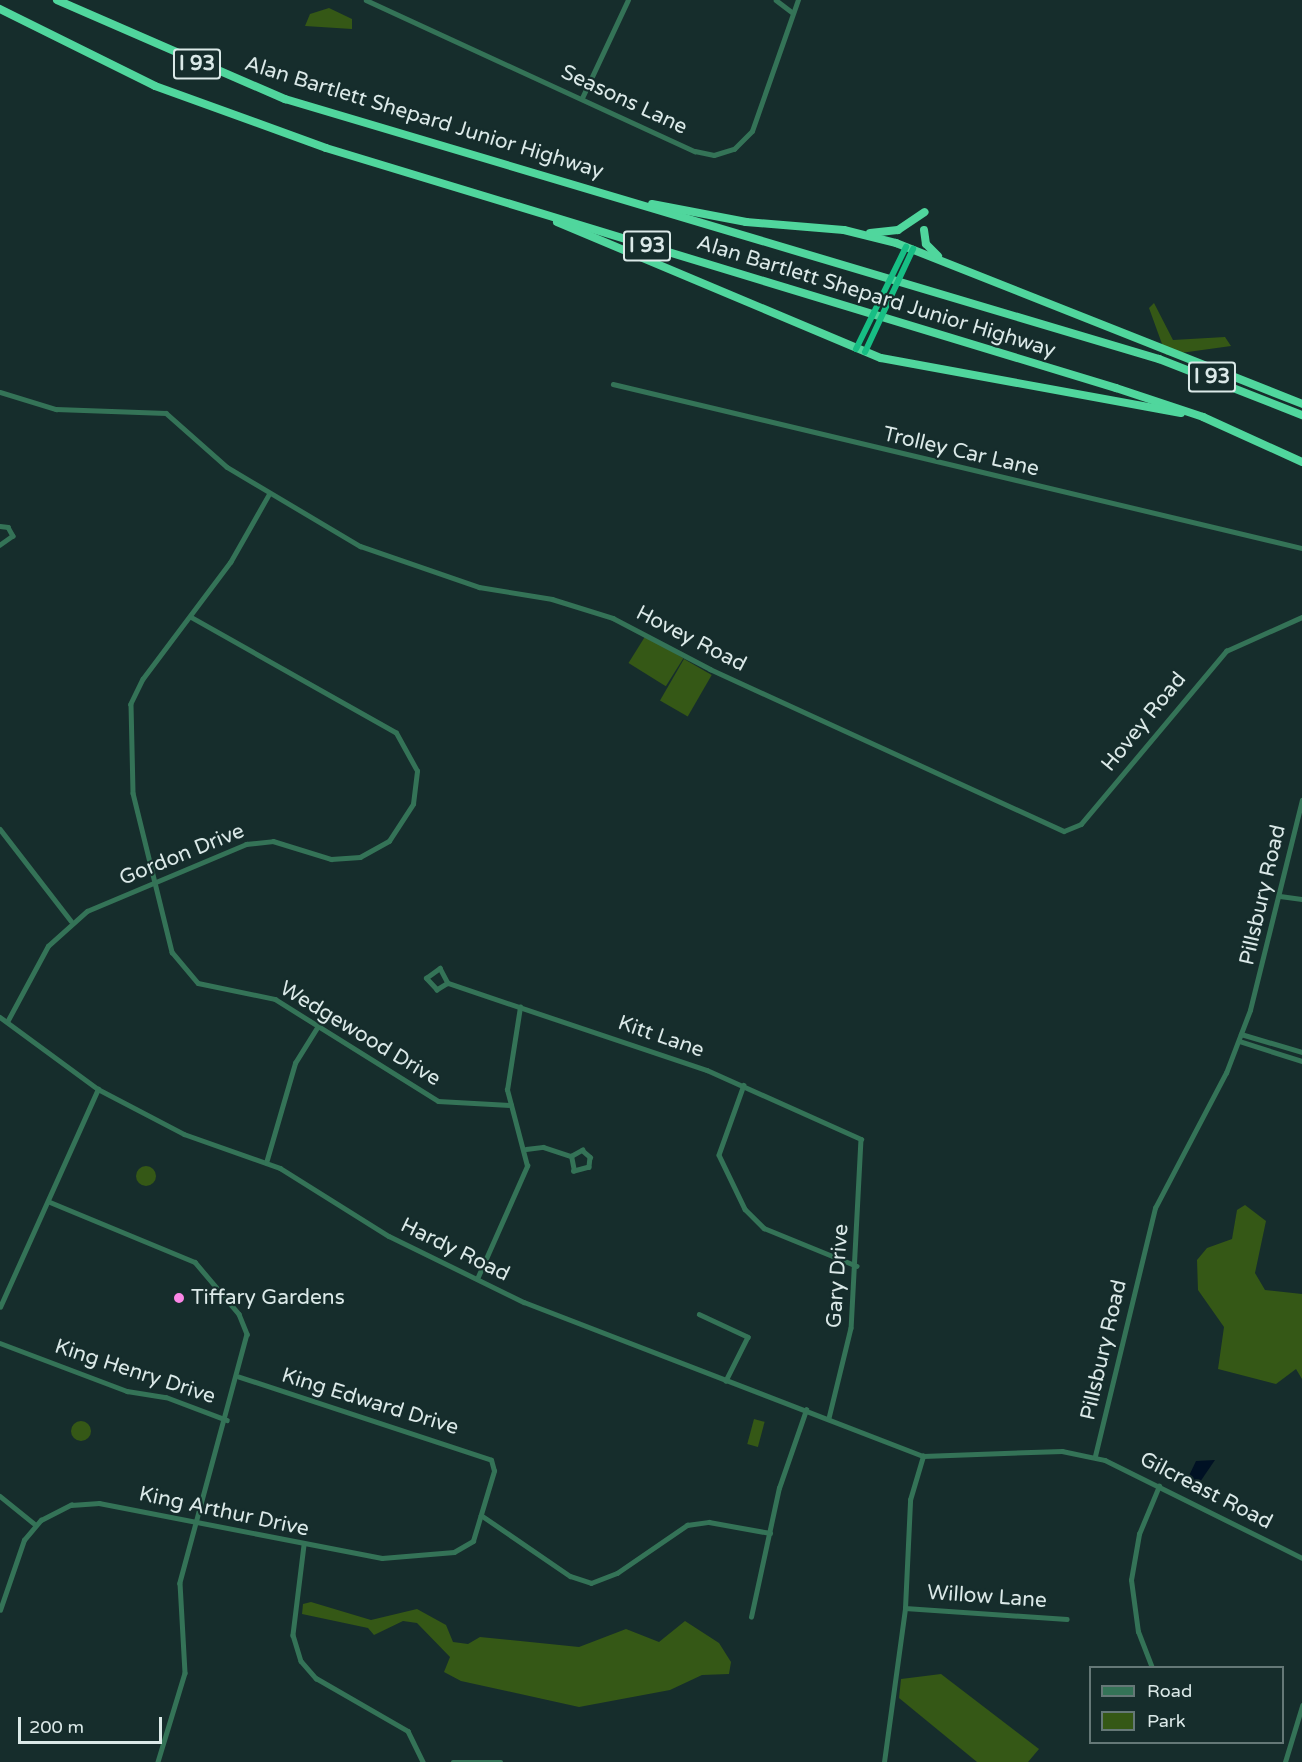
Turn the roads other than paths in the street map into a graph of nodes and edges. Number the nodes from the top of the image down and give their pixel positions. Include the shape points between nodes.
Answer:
1 (57, 0) edge
2 (366, 0) edge
3 (628, 0) edge
4 (776, 0) edge
5 (798, 0) edge
6 (0, 9) edge
7 (793, 13) junction
8 (582, 98) junction
9 (642, 204) junction
10 (925, 212) dead end
11 (551, 218) junction
12 (924, 230) dead end
13 (857, 233) junction
14 (910, 248) junction
15 (944, 260) junction
16 (855, 349) junction
17 (865, 352) junction
18 (613, 384) dead end
19 (0, 392) edge
20 (1302, 404) edge
21 (1194, 414) junction
22 (1302, 415) edge
23 (1302, 462) edge
24 (268, 495) junction
25 (0, 526) edge
26 (0, 546) edge
27 (1302, 548) edge
28 (1302, 616) edge
29 (190, 617) junction
30 (1302, 800) edge
31 (0, 829) edge
32 (155, 882) junction
33 (1280, 896) junction
34 (1302, 899) edge
35 (71, 921) junction
36 (448, 982) junction
37 (520, 1006) junction
38 (0, 1017) edge
39 (7, 1022) junction
40 (318, 1026) junction
41 (1241, 1034) junction
42 (1239, 1041) junction
43 (1302, 1053) edge
44 (1302, 1061) edge
45 (744, 1085) junction
46 (98, 1089) junction
47 (512, 1105) junction
48 (858, 1136) joint
49 (526, 1149) junction
50 (571, 1156) junction
51 (266, 1163) junction
52 (50, 1202) junction
53 (857, 1266) junction
54 (477, 1279) junction
55 (0, 1307) edge
56 (699, 1314) dead end
57 (0, 1343) edge
58 (239, 1377) junction
59 (726, 1381) junction
60 (806, 1410) junction
61 (829, 1418) junction
62 (227, 1420) junction
63 (923, 1456) junction
64 (1095, 1456) junction
65 (492, 1460) joint
66 (1159, 1485) junction
67 (0, 1496) edge
68 (481, 1515) junction
69 (198, 1523) junction
70 (36, 1525) junction
71 (770, 1533) junction
72 (304, 1545) junction
73 (1302, 1557) edge
74 (904, 1608) junction
75 (0, 1610) edge
76 (751, 1617) dead end
77 (1067, 1619) dead end
78 (1151, 1666) edge
79 (1302, 1708) edge
80 (158, 1762) edge
81 (423, 1762) edge
82 (453, 1762) edge
83 (501, 1762) edge
84 (884, 1762) edge
85 (1285, 1762) edge

1 - 9 highway, Alan Bartlett Shepard Junior Highway / I 93 via 285,99
2 - 8 street, Seasons Lane
3 - 8 street
4 - 7 street
5 - 7 street, Seasons Lane
6 - 11 highway, Alan Bartlett Shepard Junior Highway / I 93 via 155,86 326,148
7 - 8 street, Seasons Lane via 752,131 729,152 695,151
9 - 13 highway
9 - 22 highway, Alan Bartlett Shepard Junior Highway / I 93 via 1159,359
10 - 13 highway via 892,232
11 - 16 highway
11 - 21 highway, Alan Bartlett Shepard Junior Highway / I 93
12 - 15 highway via 926,244
13 - 14 highway
14 - 15 highway
14 - 16 main road, bridge
14 - 17 main road, bridge
15 - 20 highway
16 - 17 highway
17 - 21 highway via 918,368
18 - 27 street, Trolley Car Lane
19 - 24 street, Hovey Road via 58,410 161,412 210,455
21 - 23 highway, Alan Bartlett Shepard Junior Highway / I 93
24 - 28 street, Hovey Road via 348,540 406,563 479,587 552,599 620,621 710,669 1064,831 1081,824 1226,651
24 - 29 street, Wedgewood Drive via 231,562
25 - 26 street via 13,536
29 - 32 street, Wedgewood Drive via 143,679 129,713 133,793
29 - 32 street, Gordon Drive via 396,733 414,760 416,793 396,833 360,857 332,859 285,842 262,841
30 - 33 street, Pillsbury Road
31 - 35 street
32 - 35 street, Gordon Drive
32 - 40 street, Wedgewood Drive via 172,952 190,978 208,988 275,999
33 - 34 street
33 - 41 street, Pillsbury Road via 1261,979
35 - 39 street, Gordon Drive via 48,946
36 - 36 street, Kitt Lane via 440,968 426,978 433,990
36 - 37 street, Kitt Lane
37 - 45 street, Kitt Lane
37 - 47 street via 507,1073
38 - 39 street, Hardy Road
39 - 46 street, Hardy Road
40 - 47 street, Wedgewood Drive via 438,1101
40 - 51 street via 295,1063
41 - 42 street, Pillsbury Road
41 - 43 street
42 - 44 street
42 - 64 street, Pillsbury Road via 1155,1208
45 - 48 street, Kitt Lane
45 - 53 street via 718,1155 745,1209 764,1228
46 - 51 street, Hardy Road via 184,1134
46 - 52 street
47 - 49 street
48 - 53 street, Gary Drive via 862,1149
49 - 50 street via 543,1147
49 - 54 street via 526,1172
50 - 50 street via 574,1171 590,1166 584,1151
51 - 54 street, Hardy Road via 389,1236
52 - 55 street
52 - 58 street via 181,1254 204,1270 244,1323 248,1339
53 - 61 street, Gary Drive via 848,1351
54 - 59 street, Hardy Road
56 - 59 street via 748,1337
57 - 62 street, King Henry Drive via 127,1392 166,1397
58 - 62 street
58 - 65 street, King Edward Drive
59 - 60 street, Hardy Road
60 - 61 street, Hardy Road
60 - 71 street
61 - 63 street, Hardy Road
62 - 69 street
63 - 64 street via 1062,1451
63 - 74 street via 910,1500
64 - 66 street, Gilcreast Road
65 - 68 street, King Arthur Drive via 494,1471
66 - 73 street, Gilcreast Road
66 - 78 street via 1139,1534 1131,1580 1138,1632
67 - 70 street
68 - 71 street via 570,1576 591,1583 617,1573 687,1525 709,1522
68 - 72 street, King Arthur Drive via 473,1541 454,1552 382,1558
69 - 70 street, King Arthur Drive via 88,1503 55,1510
69 - 72 street, King Arthur Drive
69 - 80 street via 177,1600 185,1672
70 - 75 street, King Arthur Drive via 18,1551
71 - 76 street
72 - 81 street via 293,1635 301,1661 316,1678 408,1731
74 - 77 street, Willow Lane
74 - 84 street
79 - 85 street
82 - 83 street

